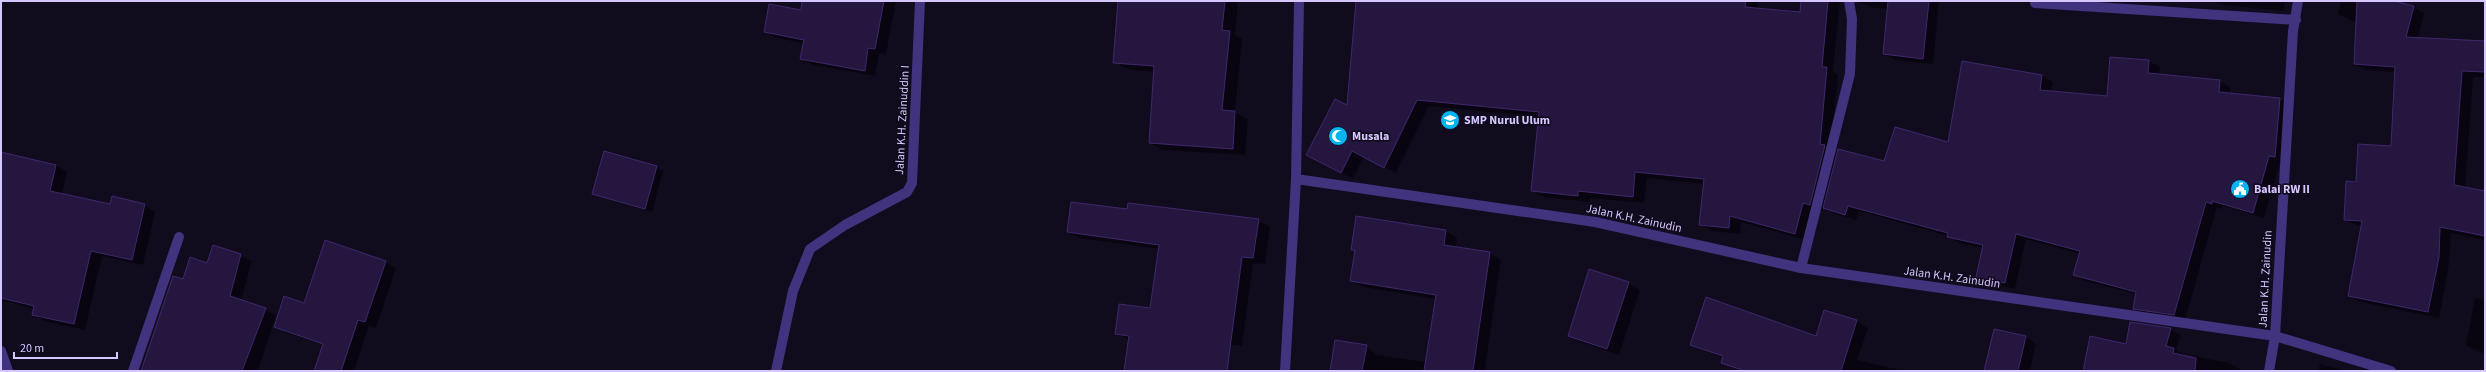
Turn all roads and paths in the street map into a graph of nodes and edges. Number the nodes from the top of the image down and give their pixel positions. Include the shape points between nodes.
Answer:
1 (920, 1) edge
2 (1299, 1) edge
3 (1849, 1) edge
4 (2298, 1) edge
5 (2035, 3) dead end
6 (2296, 20) junction
7 (1296, 179) junction
8 (179, 237) dead end
9 (1801, 268) junction
10 (2275, 336) junction
11 (1, 351) edge
12 (8, 371) edge
13 (133, 371) edge
14 (776, 371) edge
15 (1286, 371) edge
16 (2269, 371) edge
17 (2391, 371) edge

1 - 14 street, Jalan K.H. Zainuddin I via 912,183 907,192 846,225 810,249 793,290
2 - 7 street
3 - 9 street via 1852,19 1850,74
4 - 6 street, Jalan K.H. Zainudin
5 - 6 street
6 - 10 street, Jalan K.H. Zainudin via 2293,31
7 - 9 street, Jalan K.H. Zainudin via 1594,222
7 - 15 street
8 - 13 street
9 - 10 street, Jalan K.H. Zainudin
10 - 16 street
10 - 17 street
11 - 12 street

